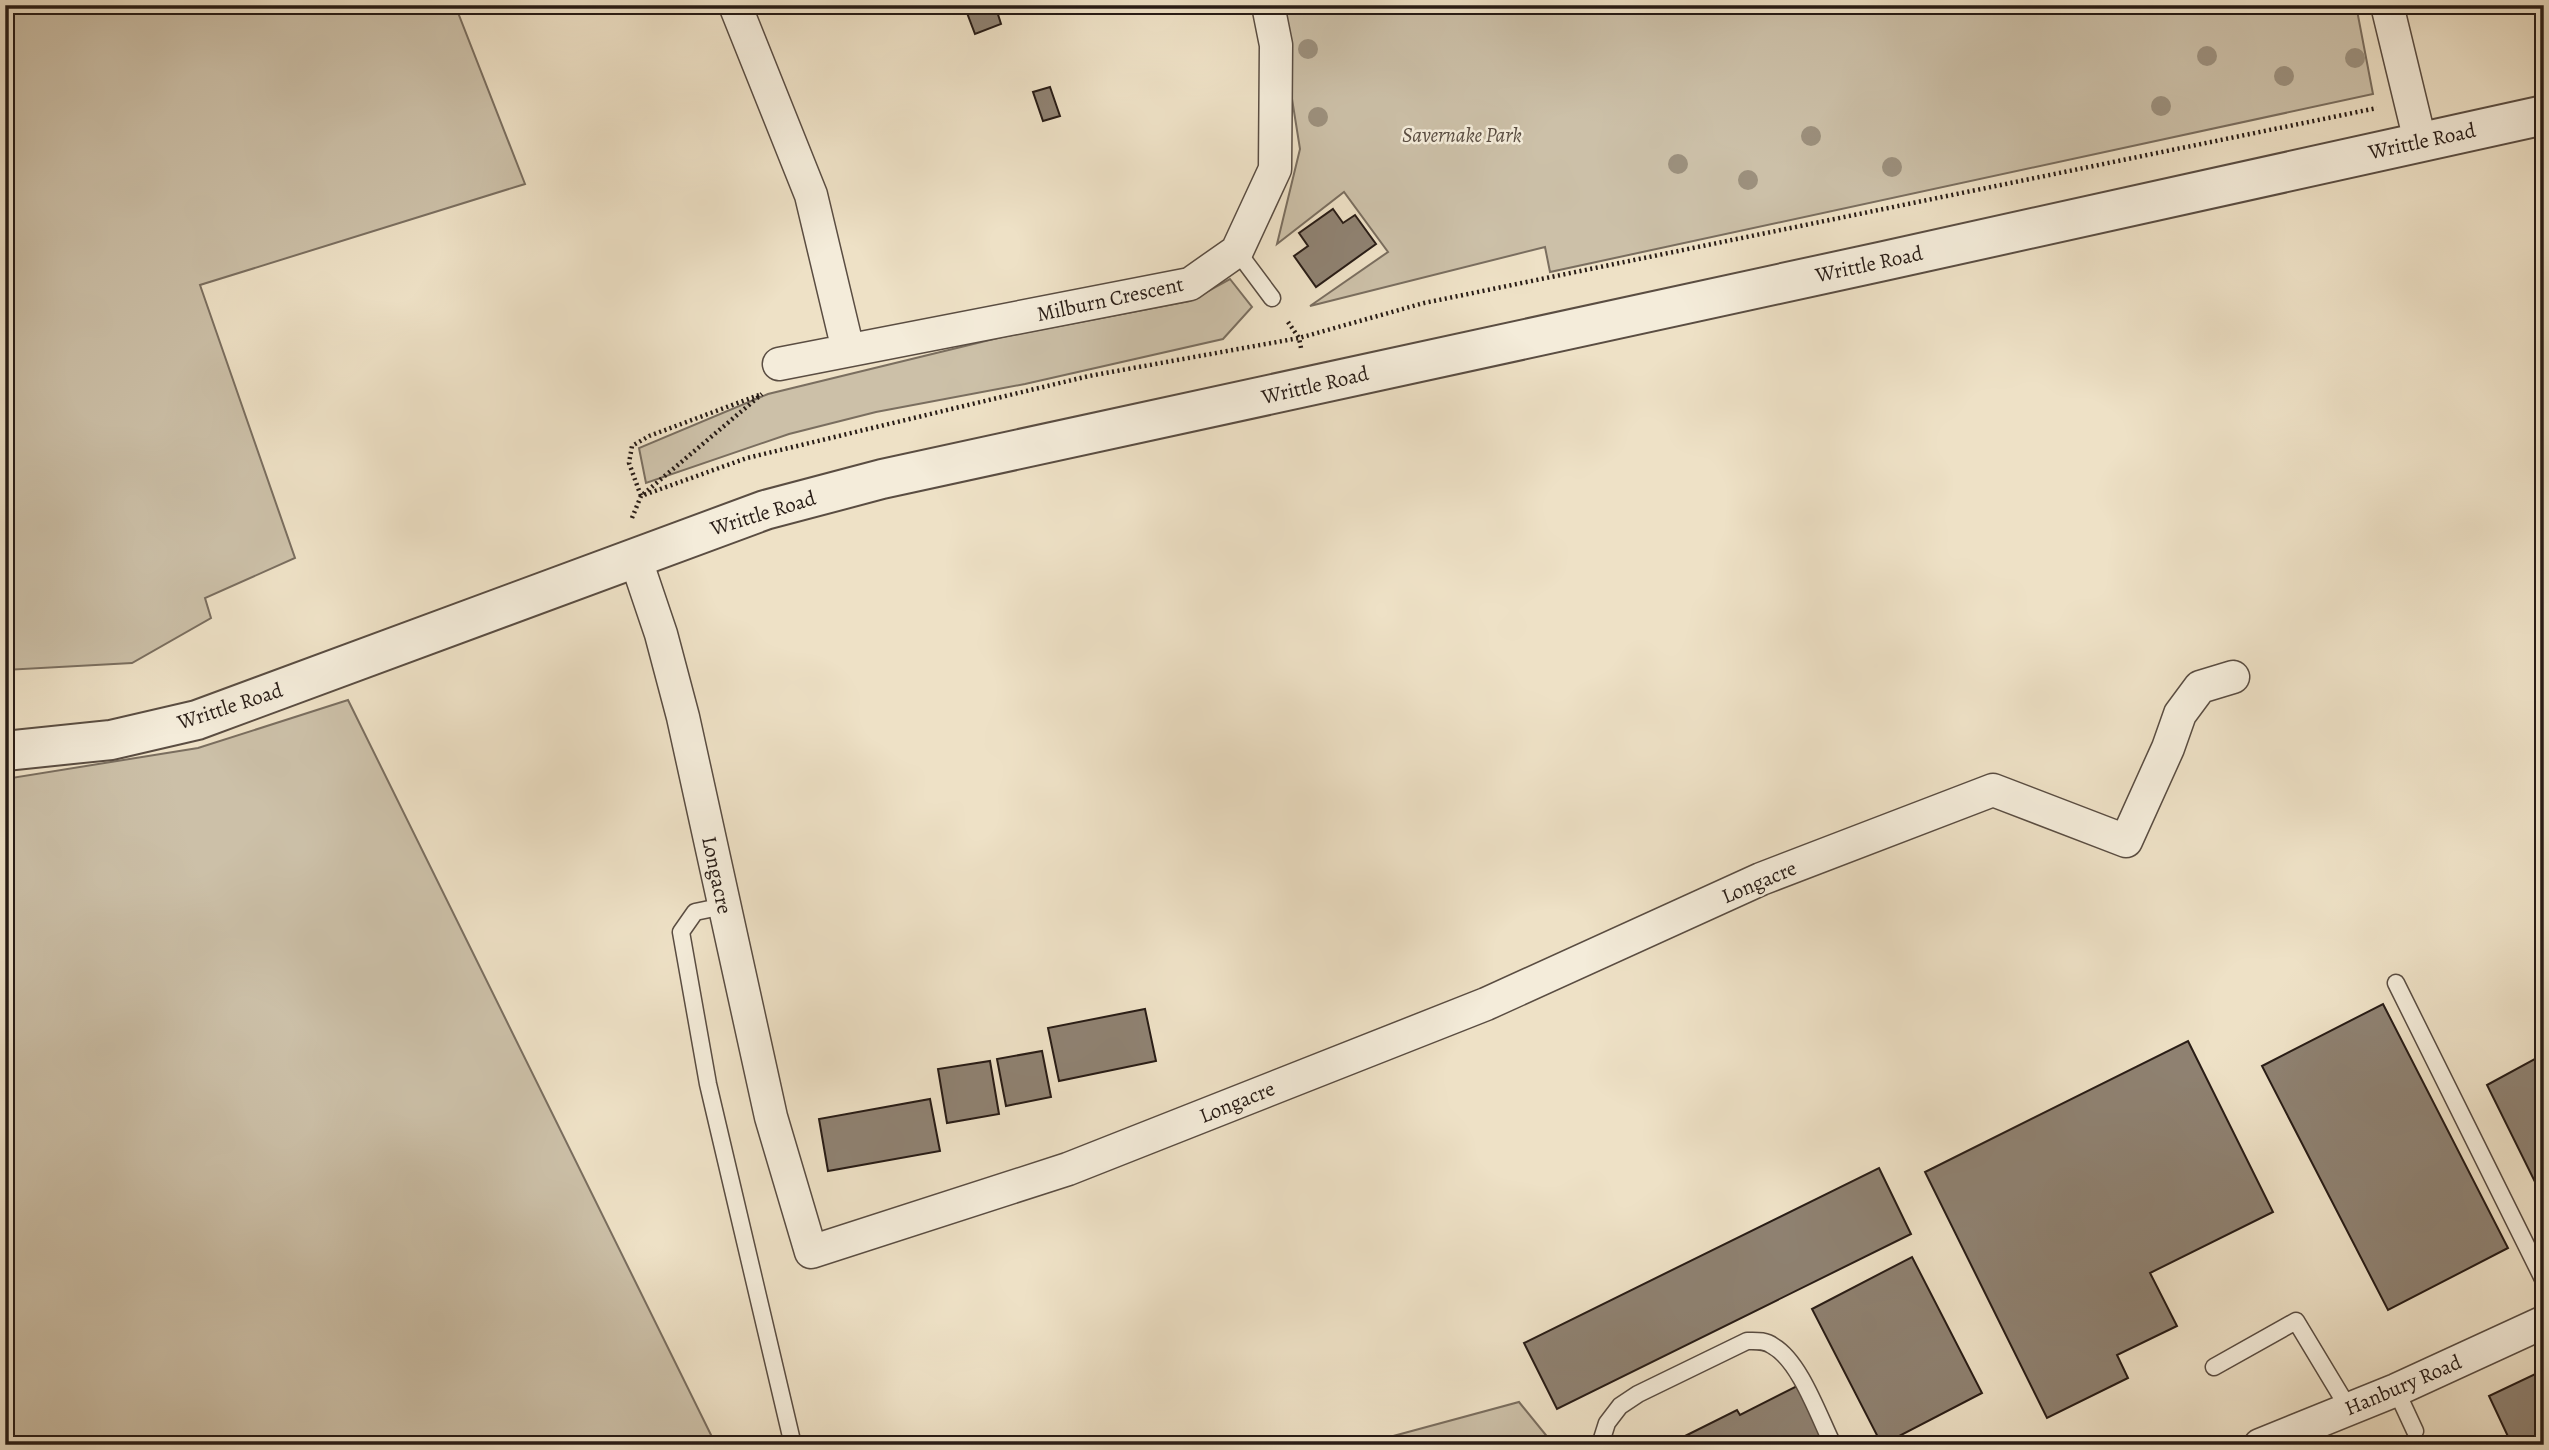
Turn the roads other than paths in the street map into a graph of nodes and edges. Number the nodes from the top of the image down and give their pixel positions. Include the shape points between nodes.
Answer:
1 (734, 5) edge
2 (1268, 5) edge
3 (2387, 5) edge
4 (2544, 115) edge
5 (2420, 141) junction
6 (1237, 251) junction
7 (1272, 298) road end
8 (848, 350) junction
9 (779, 364) road end
10 (635, 557) junction
11 (2233, 677) dead end
12 (5, 751) edge
13 (724, 906) junction
14 (2396, 983) dead end
15 (2544, 1282) edge
16 (2544, 1322) edge
17 (2214, 1367) dead end
18 (2396, 1390) junction
19 (2349, 1409) junction
20 (2415, 1431) dead end
21 (793, 1445) edge
22 (1601, 1445) edge
23 (1833, 1445) edge
24 (2260, 1445) edge

1 - 8 street via 811,195
2 - 6 street via 1276,45 1275,169
3 - 5 street
4 - 5 street, Writtle Road
5 - 10 street, Writtle Road via 882,479 765,510
6 - 7 lane
6 - 8 street, Milburn Crescent via 1189,284
8 - 9 street, Milburn Crescent
10 - 12 street, Writtle Road via 197,720 111,740
10 - 13 street, Longacre via 674,682
11 - 13 street, Longacre via 2200,687 2180,714 2126,841 1993,790 1761,879 1486,1004 1081,1164 811,1252 771,1117
13 - 21 lane via 695,912 681,932 708,1084
14 - 15 lane
16 - 18 street, Hanbury Road
17 - 19 lane via 2296,1321
18 - 19 street, Hanbury Road
18 - 20 lane
19 - 24 street, Hanbury Road
22 - 23 lane via 1607,1423 1620,1406 1747,1341 1761,1340 1786,1356

